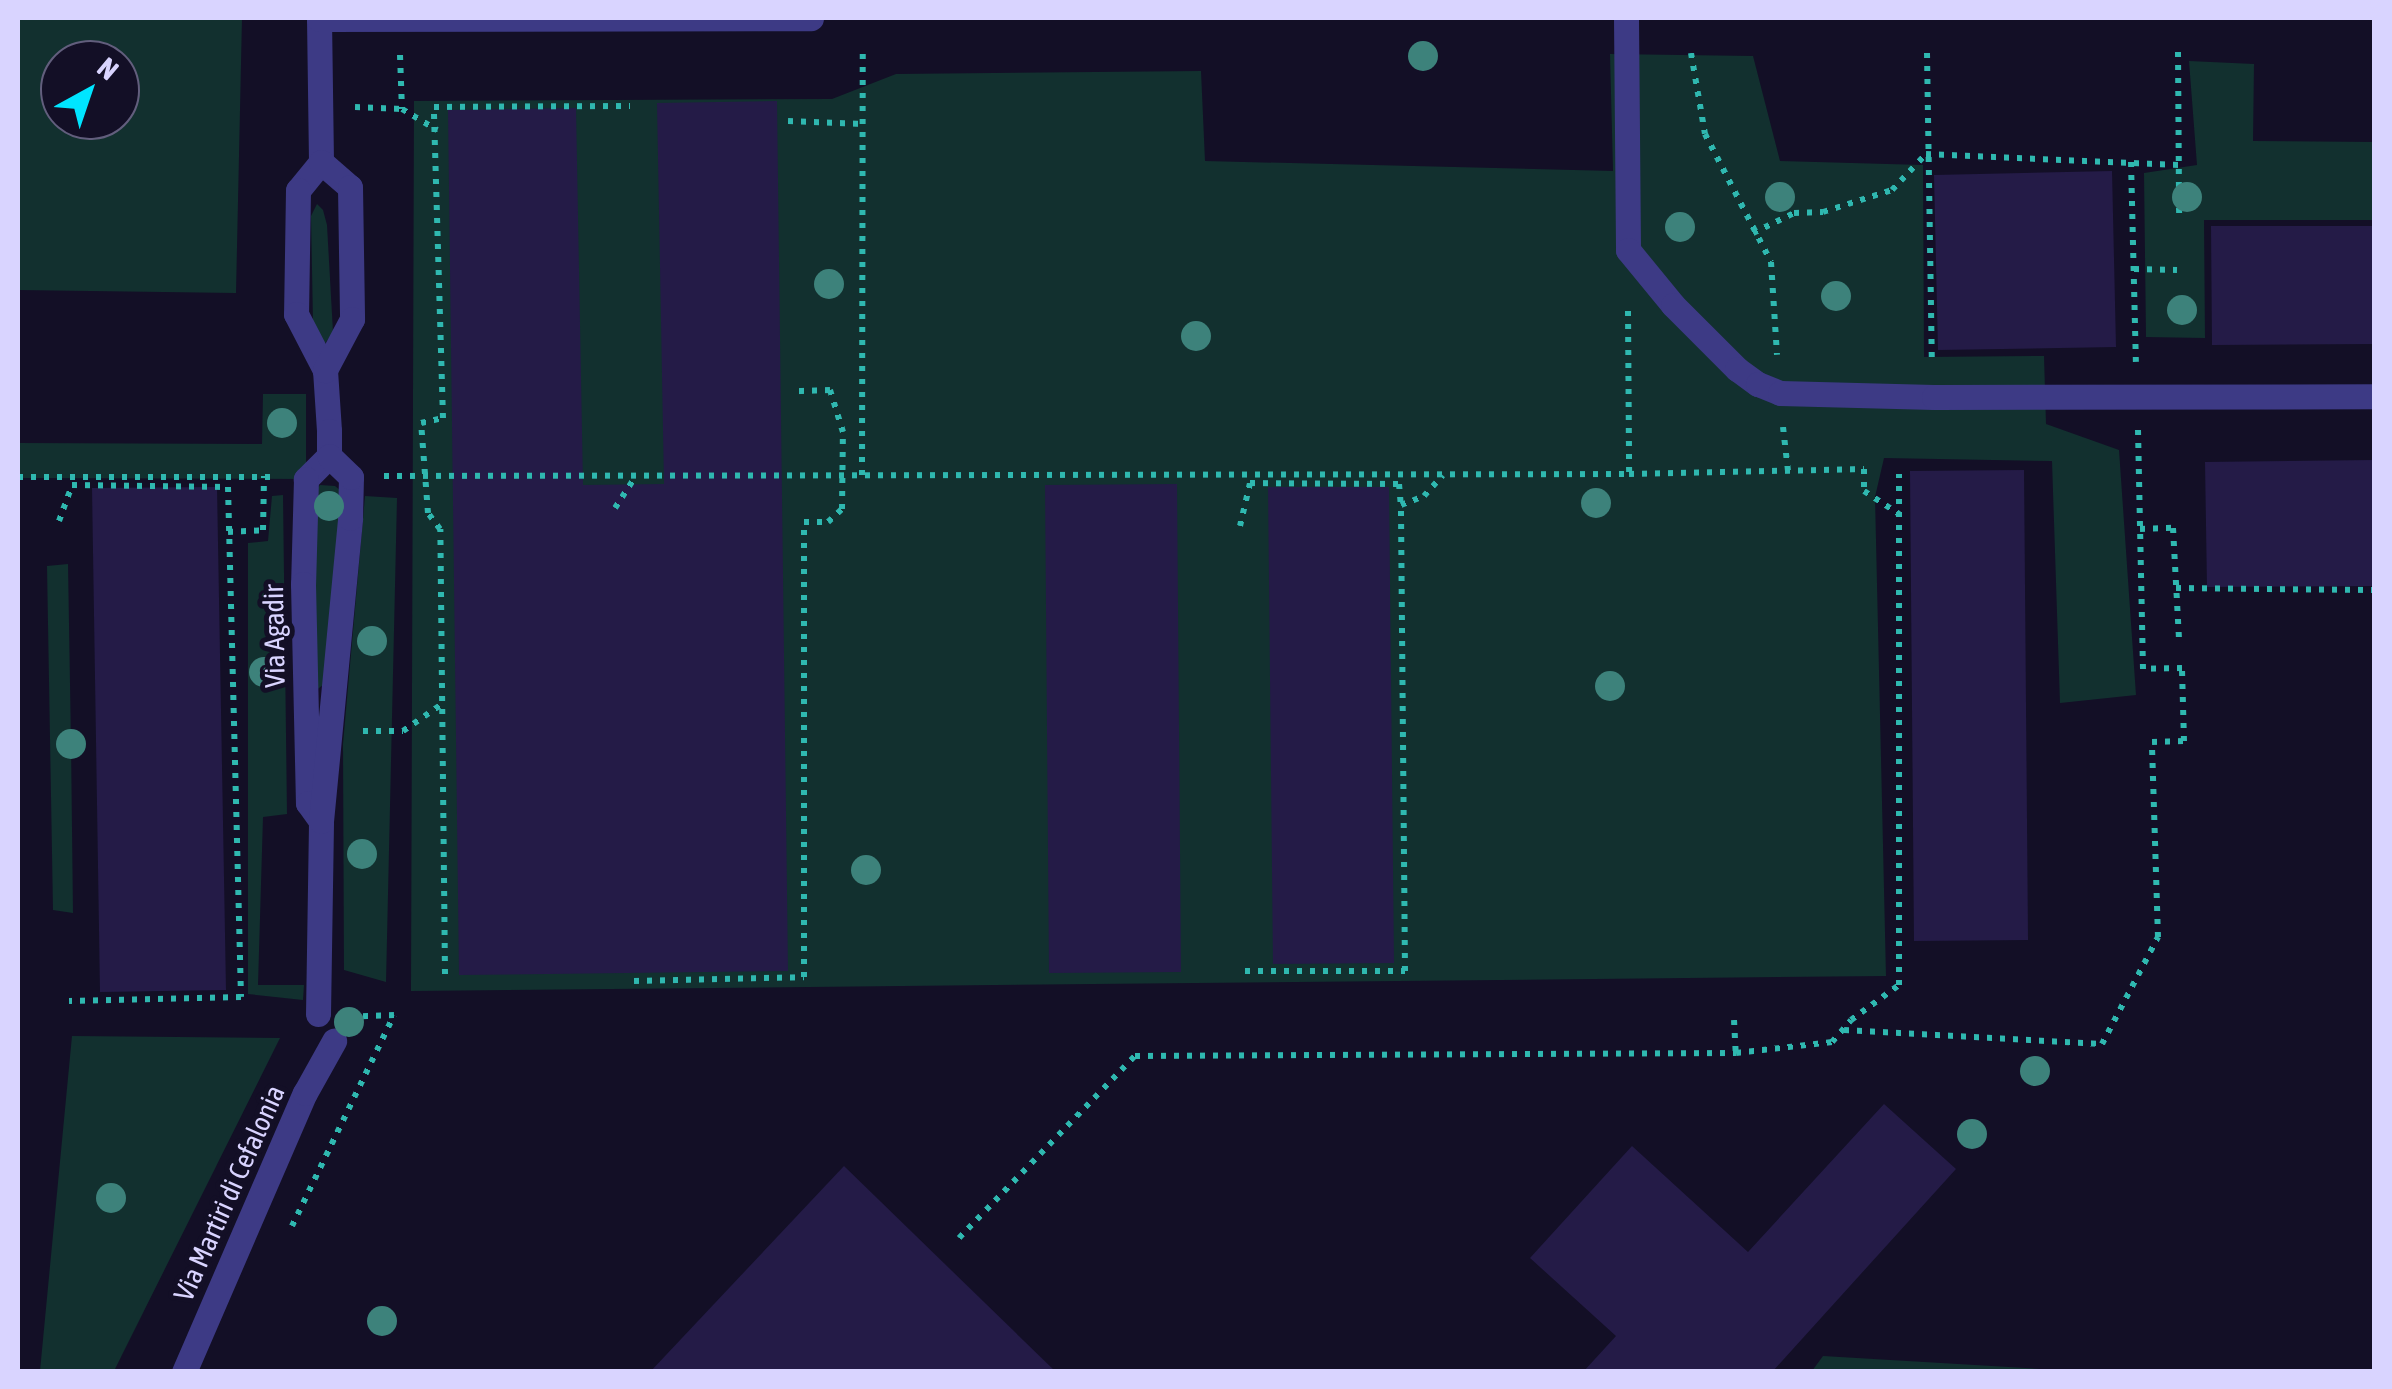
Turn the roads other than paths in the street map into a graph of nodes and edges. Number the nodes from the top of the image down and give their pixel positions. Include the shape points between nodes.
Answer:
1 (319, 18) edge
2 (811, 18) edge
3 (1626, 18) edge
4 (320, 162) junction
5 (325, 370) junction
6 (2374, 396) edge
7 (329, 456) junction
8 (322, 820) junction
9 (318, 1014) dead end
10 (334, 1041) dead end
11 (184, 1372) edge

1 - 2 street
1 - 4 street
3 - 6 street via 1628,250 1674,305 1758,384 1780,393 1934,396
4 - 5 street via 298,190 296,314
4 - 5 street via 350,186 352,319
5 - 7 street
7 - 8 street, Via Agadir via 351,477
7 - 8 street, Via Agadir via 306,479 303,584 308,803
8 - 9 street, Via Agadir
10 - 11 street, Via Martiri di Cefalonia

